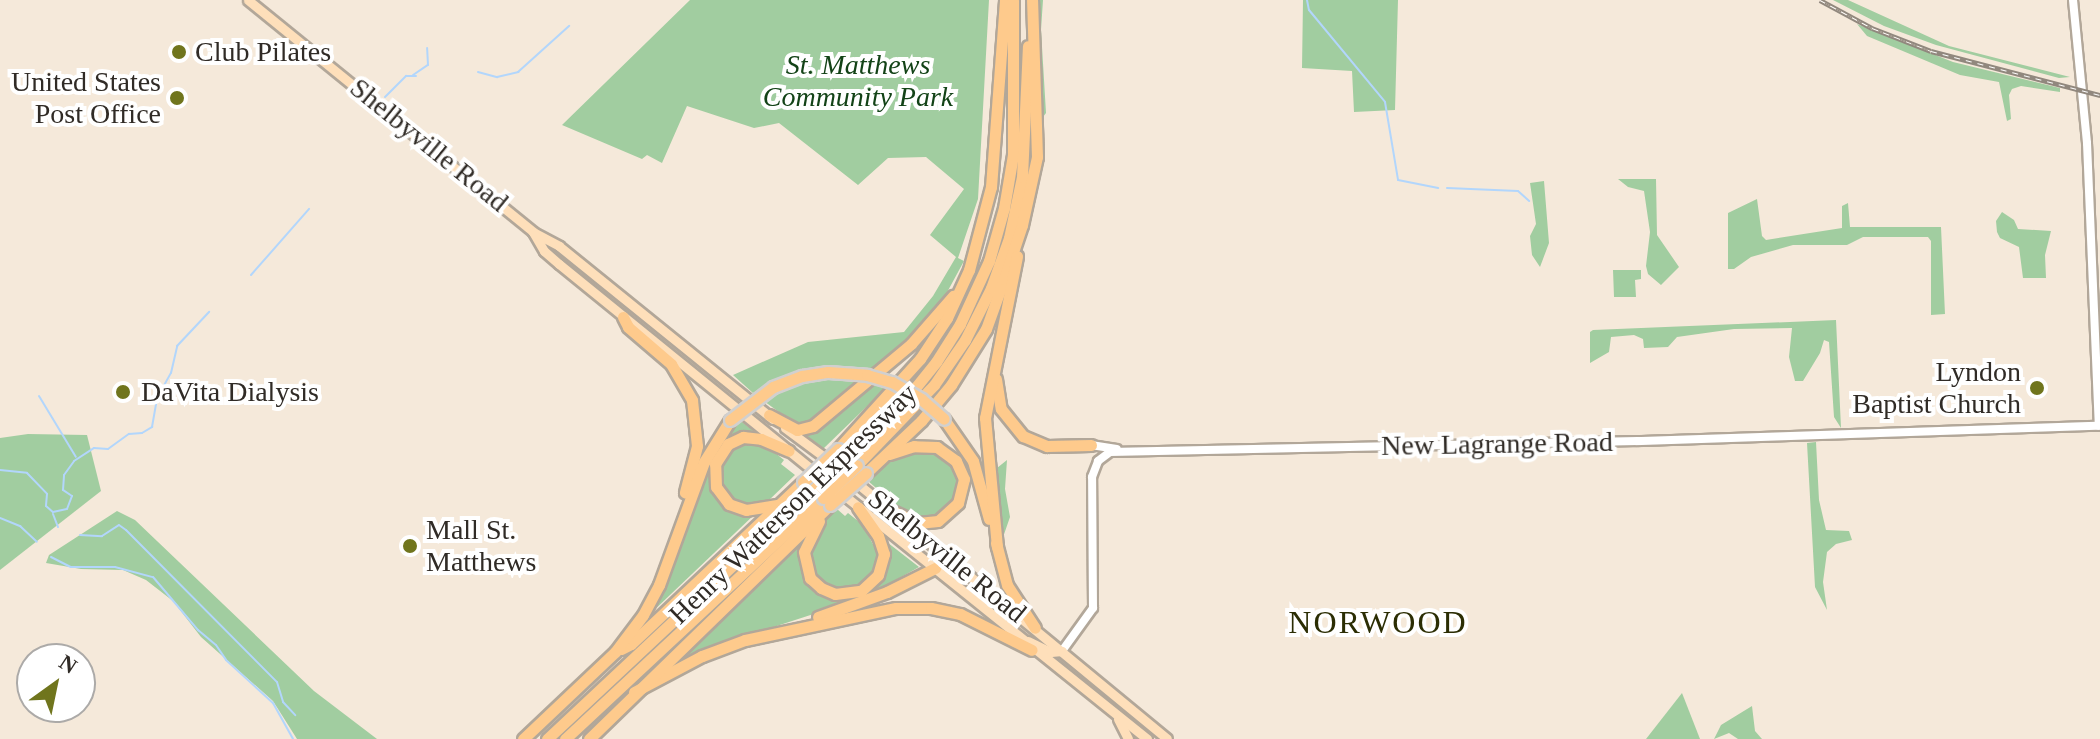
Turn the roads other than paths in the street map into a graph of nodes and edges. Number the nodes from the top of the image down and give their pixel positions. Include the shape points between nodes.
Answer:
1 (248, 0) edge
2 (1005, 0) edge
3 (1013, 0) edge
4 (1030, 0) edge
5 (2073, 0) edge
6 (533, 232) junction
7 (1017, 242) junction
8 (964, 283) junction
9 (623, 317) junction
10 (1001, 342) junction
11 (769, 415) junction
12 (2099, 426) edge
13 (1091, 445) joint
14 (1121, 450) junction
15 (789, 451) junction
16 (884, 455) junction
17 (857, 465) junction
18 (822, 501) junction
19 (777, 505) junction
20 (858, 507) junction
21 (888, 509) junction
22 (997, 547) junction
23 (935, 568) junction
24 (662, 576) junction
25 (800, 626) junction
26 (1035, 628) junction
27 (1014, 633) junction
28 (1032, 650) junction
29 (1062, 651) junction
30 (615, 652) junction
31 (634, 692) junction
32 (1114, 713) junction
33 (523, 739) edge
34 (547, 739) edge
35 (565, 739) edge
36 (589, 739) edge
37 (1128, 739) edge
38 (1147, 739) edge
39 (1167, 739) edge

1 - 6 main road, Shelbyville Road
2 - 8 highway via 991,187
3 - 17 highway, Henry Watterson Expressway via 1013,155 989,261 936,362
4 - 7 highway via 1037,157
4 - 17 highway, Henry Watterson Expressway via 1024,161 998,270 972,328 943,372 908,416
5 - 12 main road via 2087,152
6 - 9 main road, Shelbyville Road via 544,251
6 - 11 main road, Shelbyville Road via 559,246
7 - 10 highway
7 - 16 highway via 986,329 968,360 927,415
8 - 11 highway via 911,344 817,424 797,430
8 - 19 highway, bridge via 913,369
9 - 15 main road, Shelbyville Road
9 - 24 highway via 676,370 696,421 694,461
10 - 13 highway via 997,392 1011,425 1044,446
10 - 22 highway via 985,418
11 - 21 main road, Shelbyville Road
12 - 14 main road, New Lagrange Road
13 - 14 main road, New Lagrange Road
14 - 29 main road via 1105,456 1093,472 1093,608
15 - 19 highway via 743,437 728,444 715,464 715,482 729,504 746,510
15 - 20 main road, Shelbyville Road
16 - 17 highway
16 - 21 highway via 914,446 937,447 956,461 964,479 958,503 938,521 918,523
17 - 18 highway, bridge
17 - 18 highway, Henry Watterson Expressway, bridge
18 - 20 highway via 807,542 806,568 821,588 845,595 870,585 883,559 881,542
18 - 31 highway
18 - 34 highway, Henry Watterson Expressway
18 - 35 highway, Henry Watterson Expressway
19 - 30 highway via 631,644
20 - 23 main road, Shelbyville Road
21 - 26 main road, Shelbyville Road
22 - 24 highway, bridge via 973,461 944,419 892,382 828,372 773,387 730,420 704,462
22 - 26 highway via 1007,585
23 - 25 highway
23 - 27 main road, Shelbyville Road
24 - 30 highway
25 - 28 highway via 896,608 931,608 973,618
25 - 31 highway via 719,649
26 - 29 main road, Shelbyville Road
27 - 28 main road, Shelbyville Road
27 - 29 main road via 1049,652
28 - 32 main road, Shelbyville Road
29 - 39 main road, Shelbyville Road
30 - 33 highway
31 - 36 highway
32 - 37 main road
32 - 38 main road, Shelbyville Road

